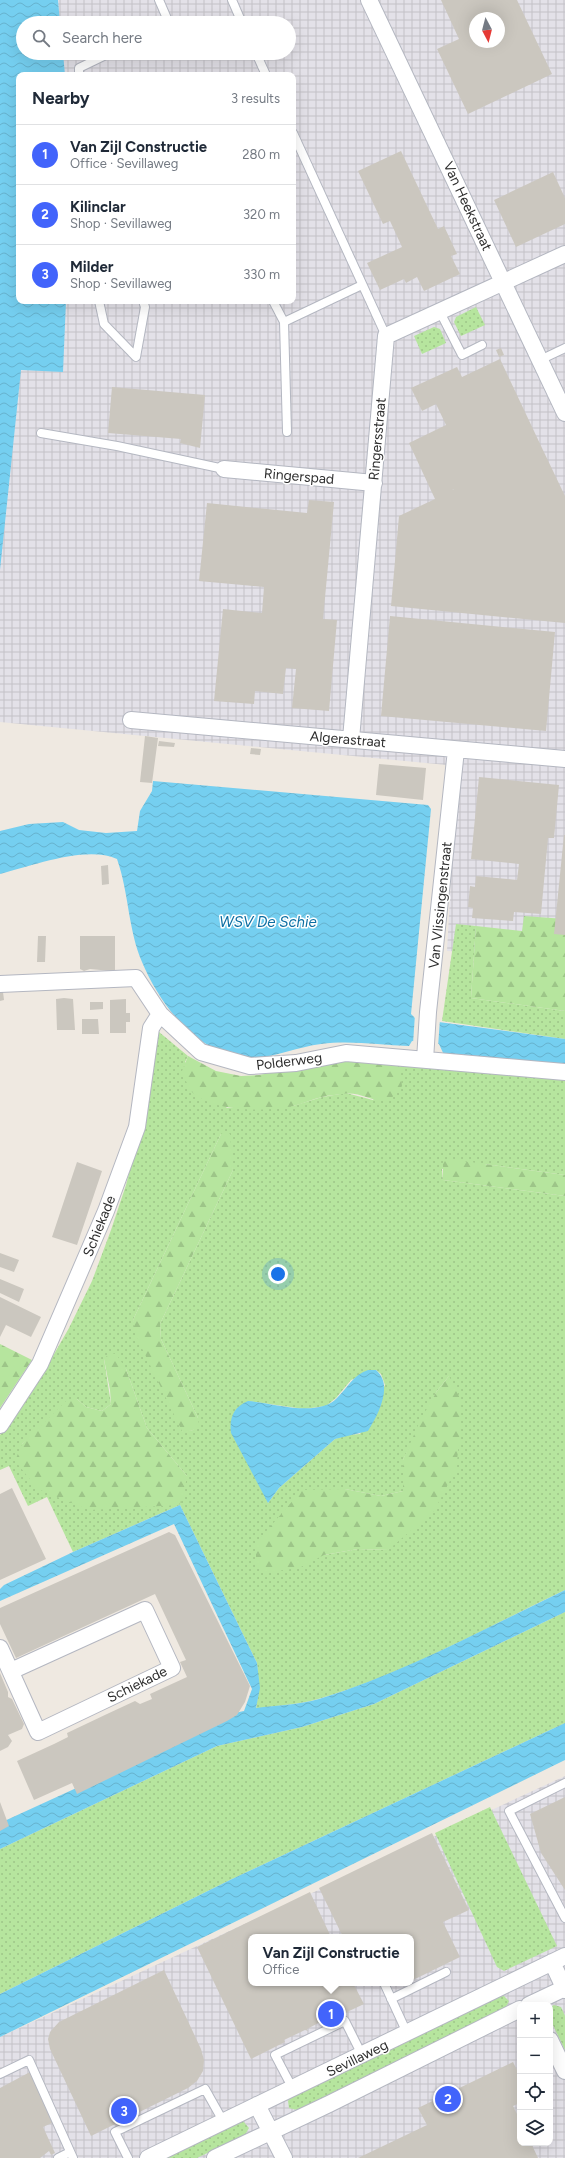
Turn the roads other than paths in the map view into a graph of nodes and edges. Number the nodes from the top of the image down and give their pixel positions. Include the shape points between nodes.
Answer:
1 (159, 0) edge
2 (232, 0) edge
3 (369, 0) edge
4 (166, 16) edge
5 (239, 16) edge
6 (96, 60) edge
7 (259, 60) edge
8 (79, 72) edge
9 (265, 72) edge
10 (296, 140) edge
11 (565, 254) edge
12 (504, 284) junction
13 (362, 285) junction
14 (100, 304) edge
15 (144, 304) edge
16 (275, 304) edge
17 (440, 312) junction
18 (284, 322) junction
19 (386, 336) junction
20 (482, 345) dead end
21 (565, 348) edge
22 (540, 360) junction
23 (565, 413) edge
24 (288, 432) dead end
25 (41, 433) dead end
26 (224, 469) joint
27 (374, 484) junction
28 (131, 720) dead end
29 (351, 739) junction
30 (456, 750) junction
31 (565, 759) edge
32 (0, 984) edge
33 (160, 1014) junction
34 (425, 1055) junction
35 (565, 1072) edge
36 (0, 1425) edge
37 (0, 1648) edge
38 (11, 1671) junction
39 (565, 1783) edge
40 (564, 1914) edge
41 (559, 1959) edge
42 (446, 1972) dead end
43 (521, 1978) junction
44 (385, 1986) edge
45 (565, 1988) edge
46 (391, 1999) junction
47 (528, 2002) edge
48 (537, 2002) edge
49 (517, 2012) edge
50 (407, 2033) junction
51 (553, 2046) edge
52 (362, 2055) junction
53 (565, 2071) edge
54 (0, 2074) edge
55 (293, 2089) junction
56 (257, 2105) junction
57 (223, 2121) junction
58 (270, 2131) junction
59 (71, 2155) edge
60 (58, 2158) edge
61 (128, 2158) edge
62 (148, 2158) edge
63 (215, 2158) edge
64 (284, 2158) edge

1 - 4 lane
2 - 5 lane
3 - 12 street, Van Heekstraat
6 - 8 lane via 79,68
7 - 9 lane
10 - 13 lane
11 - 12 street
12 - 17 street
12 - 22 street, Van Heekstraat
13 - 18 lane
13 - 19 lane
14 - 15 lane via 104,324 136,357
16 - 18 lane
17 - 19 street
17 - 20 lane via 462,355
18 - 24 lane
19 - 27 street, Ringersstraat
21 - 22 lane
22 - 23 street, Van Heekstraat
25 - 26 lane
26 - 27 street, Ringerspad
27 - 29 street, Ringersstraat
28 - 29 street, Algerastraat
29 - 30 street, Algerastraat
30 - 31 street, Algerastraat
30 - 34 street, Van Vlissingenstraat
32 - 33 street, Polderweg via 136,978
33 - 34 street, Polderweg via 201,1052 250,1066 296,1063 346,1052
33 - 36 street, Schiekade via 151,1028 137,1127 106,1211 40,1364
34 - 35 street, Polderweg
37 - 38 street, Schiekade
38 - 38 street, Schiekade via 145,1610 172,1668 38,1732
39 - 40 lane via 509,1811
41 - 43 street, Sevillaweg
41 - 45 street
42 - 46 lane
43 - 47 street
43 - 50 street, Sevillaweg
44 - 46 lane
45 - 48 street, Sevillaweg
46 - 50 lane
49 - 58 street, Sevillaweg
50 - 52 street, Sevillaweg
51 - 53 street
52 - 55 street, Sevillaweg
52 - 55 lane via 345,2021 275,2055
54 - 59 lane via 29,2060
55 - 56 street, Sevillaweg
56 - 57 street, Sevillaweg
56 - 58 street
57 - 61 lane via 206,2089 115,2132
57 - 62 street, Sevillaweg
58 - 63 street, Sevillaweg
58 - 64 street
59 - 60 lane

